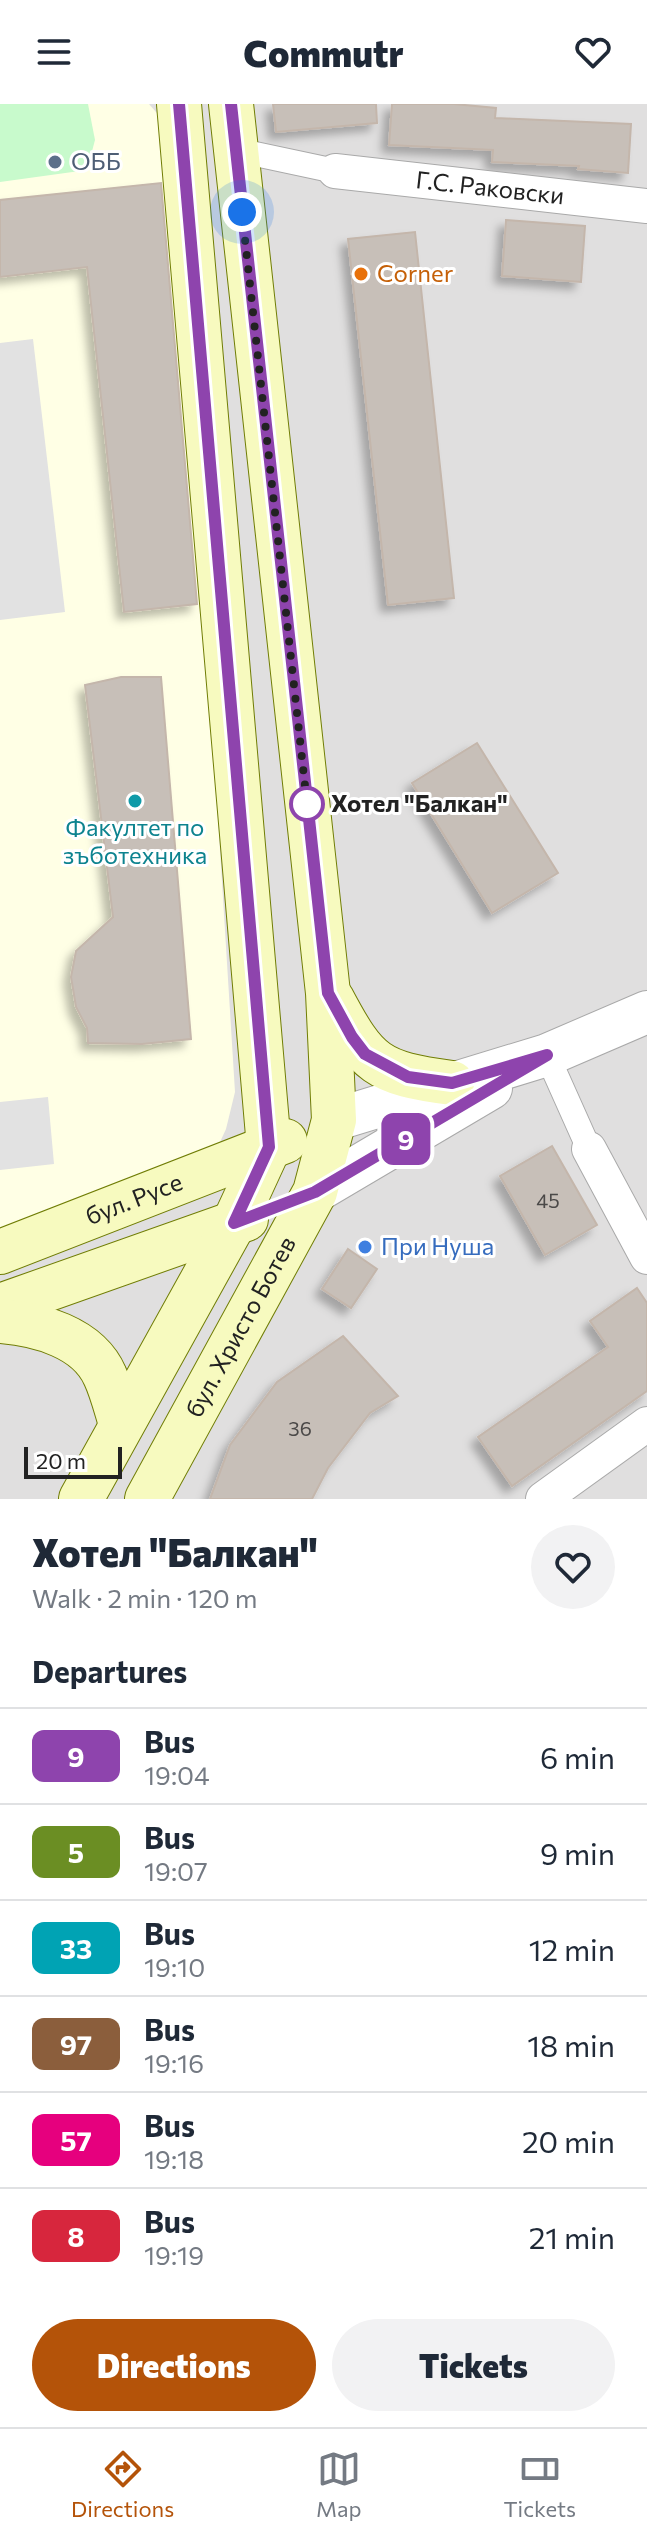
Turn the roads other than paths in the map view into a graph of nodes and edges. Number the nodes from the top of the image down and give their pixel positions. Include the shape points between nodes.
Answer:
1 (179, 104) edge
2 (231, 104) edge
3 (236, 150) junction
4 (335, 171) joint
5 (647, 206) edge
6 (328, 993) junction
7 (647, 1012) edge
8 (547, 1055) junction
9 (452, 1083) junction
10 (334, 1120) junction
11 (269, 1147) junction
12 (589, 1149) joint
13 (315, 1192) junction
14 (234, 1223) junction
15 (0, 1252) edge
16 (647, 1257) edge
17 (0, 1306) edge
18 (0, 1321) edge
19 (121, 1424) junction
20 (647, 1424) edge
21 (81, 1499) edge
22 (147, 1499) edge
23 (543, 1499) edge

1 - 11 main road
2 - 3 main road, бул. Христо Ботев
3 - 4 street
3 - 6 main road, бул. Христо Ботев
4 - 5 street, Г.С. Раковски
6 - 9 main road via 365,1054 408,1077
6 - 10 main road, бул. Христо Ботев
7 - 8 street
8 - 9 street
8 - 12 street
8 - 13 street
9 - 10 street
10 - 11 main road, бул. Русе
10 - 13 main road, бул. Христо Ботев
11 - 14 main road
11 - 15 main road, бул. Русе
12 - 16 street
13 - 14 main road
13 - 22 main road, бул. Христо Ботев
14 - 17 main road
14 - 19 main road
18 - 19 main road via 29,1324 81,1347 104,1373
19 - 21 main road
20 - 23 street

